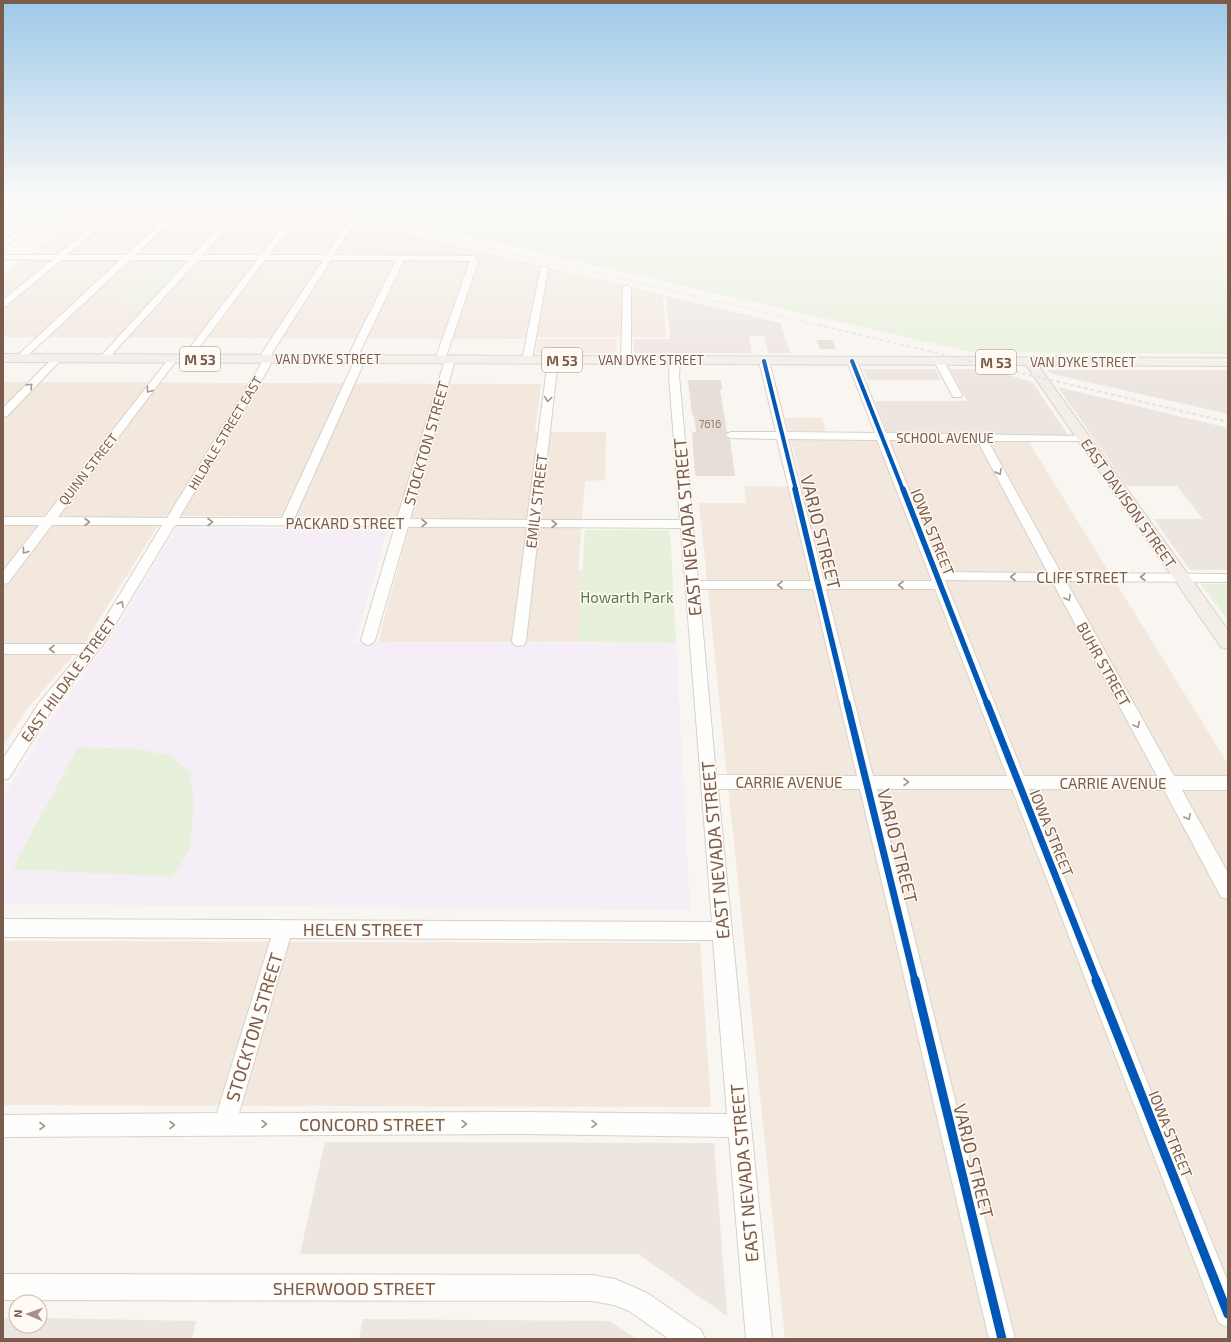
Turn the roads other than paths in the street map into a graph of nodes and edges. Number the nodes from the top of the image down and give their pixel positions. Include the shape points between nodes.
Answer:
1 (53, 263) edge
2 (122, 263) edge
3 (191, 263) edge
4 (259, 263) edge
5 (325, 263) edge
6 (399, 263) edge
7 (474, 263) edge
8 (544, 269) dead end
9 (627, 288) dead end
10 (3, 304) edge
11 (3, 358) edge
12 (20, 358) junction
13 (57, 359) junction
14 (103, 359) junction
15 (179, 359) junction
16 (266, 359) junction
17 (356, 360) junction
18 (445, 360) junction
19 (528, 360) junction
20 (553, 360) junction
21 (626, 360) junction
22 (675, 361) junction
23 (764, 361) junction
24 (852, 361) junction
25 (939, 362) junction
26 (1030, 362) junction
27 (1228, 362) edge
28 (957, 395) dead end
29 (3, 414) edge
30 (731, 435) dead end
31 (782, 436) junction
32 (881, 437) junction
33 (981, 438) junction
34 (1084, 438) junction
35 (3, 521) edge
36 (48, 522) junction
37 (170, 522) junction
38 (286, 523) junction
39 (402, 523) junction
40 (533, 524) junction
41 (687, 524) junction
42 (1057, 577) junction
43 (1182, 577) junction
44 (1228, 578) edge
45 (3, 580) edge
46 (938, 581) junction
47 (692, 585) junction
48 (819, 586) junction
49 (368, 640) dead end
50 (520, 641) dead end
51 (1228, 643) edge
52 (3, 649) edge
53 (91, 649) junction
54 (3, 772) edge
55 (709, 782) junction
56 (867, 782) junction
57 (1018, 783) junction
58 (1169, 783) junction
59 (1228, 783) edge
60 (1228, 891) edge
61 (3, 928) edge
62 (283, 929) junction
63 (723, 931) junction
64 (225, 1124) junction
65 (3, 1126) edge
66 (740, 1126) junction
67 (3, 1287) edge
68 (1228, 1314) edge
69 (692, 1339) edge
70 (759, 1339) edge
71 (1002, 1339) edge

1 - 10 street
2 - 12 street
3 - 14 street
4 - 15 street, QUINN STREET
5 - 16 street, HILDALE STREET EAST via 267,353
6 - 17 street
7 - 18 street, STOCKTON STREET
8 - 19 street
9 - 21 street
11 - 12 main road, VAN DYKE STREET / M 53
12 - 13 main road, VAN DYKE STREET / M 53
13 - 14 main road, VAN DYKE STREET / M 53
29 -> 13 street
14 - 15 main road, VAN DYKE STREET / M 53
15 - 16 main road, VAN DYKE STREET / M 53
15 -> 36 street, QUINN STREET
16 - 17 main road, VAN DYKE STREET / M 53
16 - 37 street, HILDALE STREET EAST via 265,366
17 - 18 main road, VAN DYKE STREET / M 53
17 - 38 street
18 - 19 main road, VAN DYKE STREET / M 53
18 - 39 street, STOCKTON STREET
19 - 20 main road, VAN DYKE STREET / M 53
20 - 21 main road, VAN DYKE STREET / M 53
20 -> 40 street, EMILY STREET
21 - 22 main road, VAN DYKE STREET / M 53
22 - 23 main road, VAN DYKE STREET / M 53
22 - 41 street, EAST NEVADA STREET via 674,376
23 - 24 main road, VAN DYKE STREET / M 53
23 - 31 street, VARJO STREET
24 - 25 main road, VAN DYKE STREET / M 53
24 - 32 street, IOWA STREET
25 - 26 main road, VAN DYKE STREET / M 53
25 - 28 street
26 - 27 main road, VAN DYKE STREET / M 53
26 - 34 main road, EAST DAVISON STREET
30 - 31 street, SCHOOL AVENUE
31 - 32 street, SCHOOL AVENUE
31 - 48 street, VARJO STREET
32 - 33 street, SCHOOL AVENUE
32 - 46 street, IOWA STREET
33 - 34 street, SCHOOL AVENUE
33 -> 42 street, BUHR STREET
34 - 43 main road, EAST DAVISON STREET
35 - 36 street, PACKARD STREET
36 -> 37 street, PACKARD STREET
36 -> 45 street, QUINN STREET
37 -> 38 street, PACKARD STREET
53 -> 37 street, EAST HILDALE STREET via 99,640
38 - 39 street, PACKARD STREET
39 -> 40 street, PACKARD STREET
39 - 49 street, STOCKTON STREET
40 -> 41 street, PACKARD STREET
40 - 50 street, EMILY STREET
41 - 47 street, EAST NEVADA STREET
43 -> 42 street, CLIFF STREET
42 -> 46 street, CLIFF STREET
42 -> 58 street, BUHR STREET
43 - 44 street, CLIFF STREET
43 - 51 main road, EAST DAVISON STREET
46 -> 48 street, CLIFF STREET
46 - 57 street, IOWA STREET
48 -> 47 street, CLIFF STREET
47 - 55 street, EAST NEVADA STREET
48 - 56 street, VARJO STREET
53 -> 52 street
53 - 54 street, EAST HILDALE STREET via 46,705
55 - 56 street, CARRIE AVENUE
55 - 63 street, EAST NEVADA STREET
56 -> 57 street, CARRIE AVENUE
56 - 71 street, VARJO STREET
57 - 58 street, CARRIE AVENUE
57 - 68 street, IOWA STREET
58 - 59 street, CARRIE AVENUE
58 -> 60 street, BUHR STREET
61 - 62 street, HELEN STREET
62 - 63 street, HELEN STREET
62 - 64 street, STOCKTON STREET
63 - 66 street, EAST NEVADA STREET
65 -> 64 street, CONCORD STREET
64 -> 66 street, CONCORD STREET via 525,1123
66 - 70 street, EAST NEVADA STREET
67 - 69 street, SHERWOOD STREET via 592,1288 615,1292 638,1302

